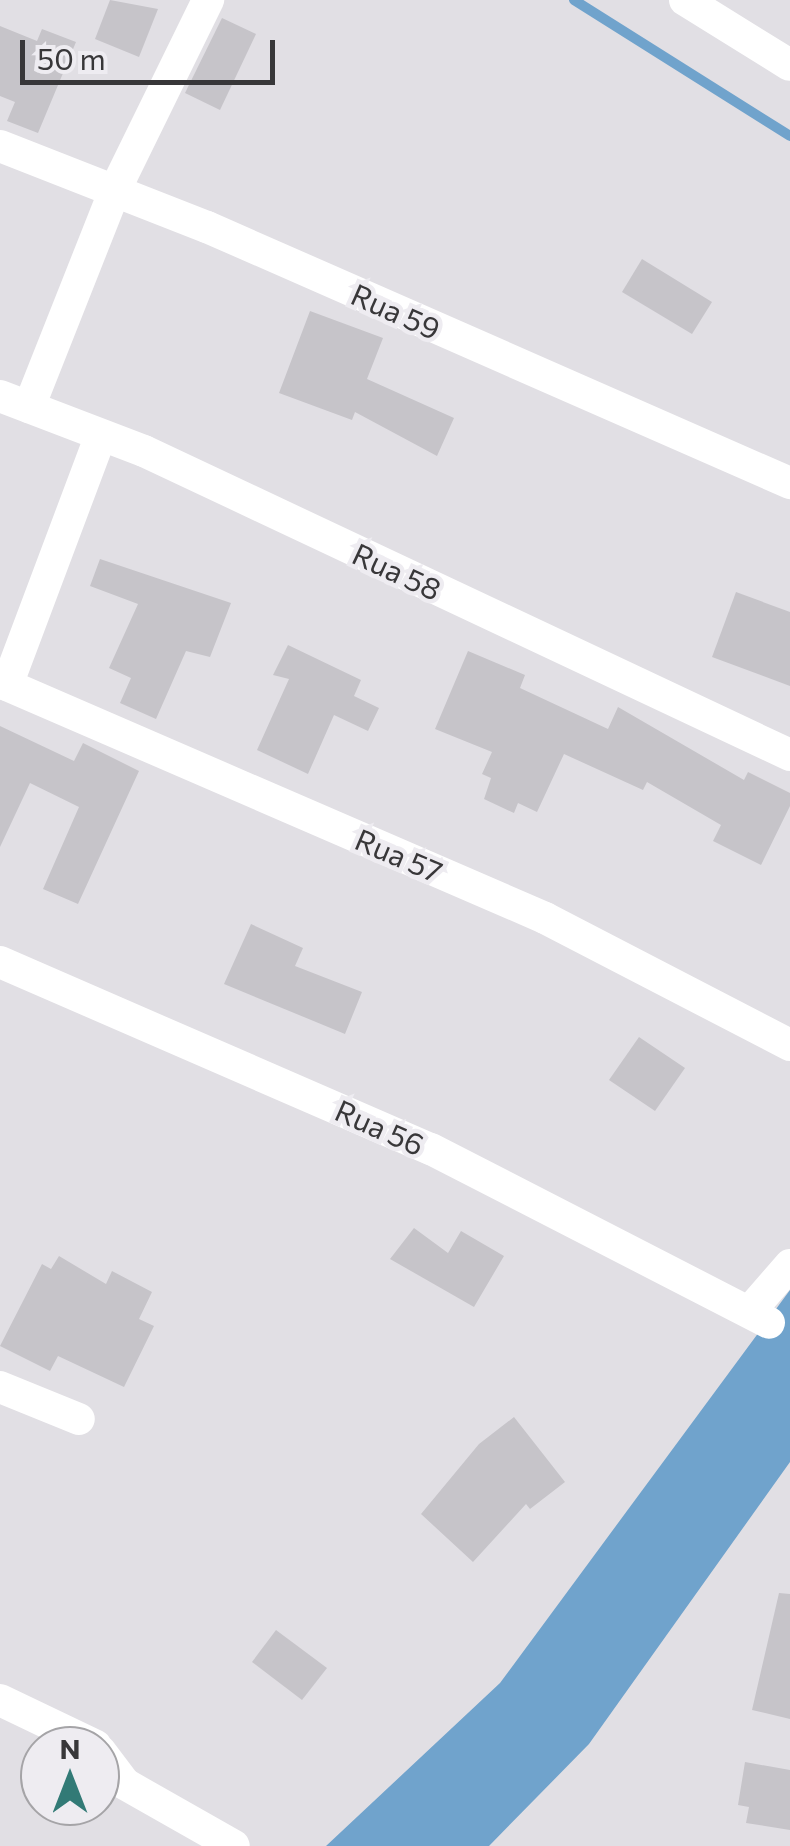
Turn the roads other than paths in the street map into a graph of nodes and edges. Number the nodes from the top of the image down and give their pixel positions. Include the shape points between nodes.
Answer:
1 (208, 0) edge
2 (686, 0) edge
3 (790, 65) edge
4 (0, 146) edge
5 (115, 190) junction
6 (14, 401) edge
7 (100, 437) junction
8 (790, 483) edge
9 (3, 683) edge
10 (790, 755) edge
11 (0, 962) edge
12 (790, 1046) edge
13 (790, 1265) edge
14 (0, 1387) edge
15 (79, 1419) dead end
16 (0, 1700) edge
17 (53, 1726) edge
18 (120, 1776) edge
19 (234, 1846) edge

1 - 5 street
2 - 3 street
4 - 5 street, Rua 59
5 - 6 street
5 - 8 street, Rua 59
6 - 7 street, Rua 58
7 - 9 street
7 - 10 street, Rua 58 via 144,451
9 - 12 street, Rua 57 via 545,918
11 - 13 street, Rua 56 via 431,1149 760,1317
14 - 15 street
16 - 17 street
18 - 19 street

